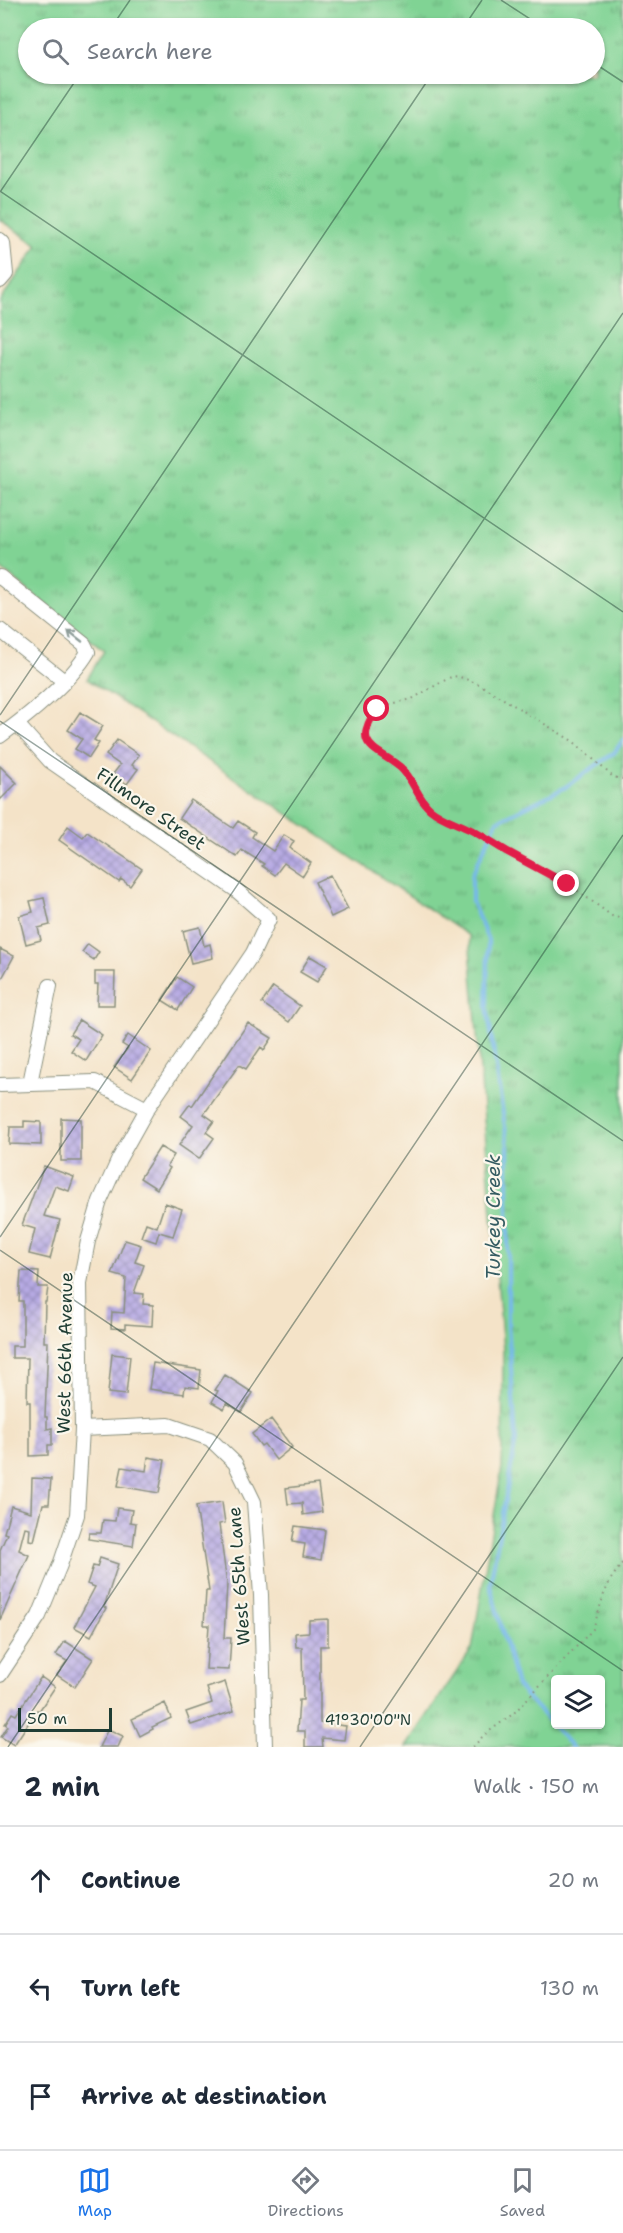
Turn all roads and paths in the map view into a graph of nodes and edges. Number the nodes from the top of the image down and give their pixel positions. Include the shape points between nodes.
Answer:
1 (0, 240) edge
2 (0, 281) edge
3 (0, 577) edge
4 (0, 630) edge
5 (64, 681) junction
6 (17, 724) junction
7 (0, 736) edge
8 (623, 779) edge
9 (269, 919) joint
10 (623, 919) edge
11 (50, 986) dead end
12 (30, 1083) junction
13 (0, 1085) edge
14 (147, 1109) junction
15 (82, 1429) junction
16 (623, 1562) edge
17 (0, 1675) edge
18 (265, 1747) edge
19 (473, 1747) edge

1 - 2 street via 6,274
5 -> 3 street via 88,652 84,644
4 - 5 street
5 - 6 street
6 - 7 street
6 - 9 street, Fillmore Street via 50,761 236,890
8 - 10 path via 613,777 584,749 479,684 460,677 453,676 403,702 382,705 368,726 371,747 409,776 422,801 436,814 471,830
9 - 14 street, West 66th Avenue via 253,953
11 - 12 street
12 - 13 street
12 - 14 street via 95,1082
14 - 15 street, West 66th Avenue via 100,1201 88,1241 80,1283
15 - 17 street, West 66th Avenue via 77,1515 39,1616
15 - 18 street, West 65th Lane via 169,1425 210,1439 235,1463 254,1502
16 - 19 path via 604,1594 593,1629 513,1714

